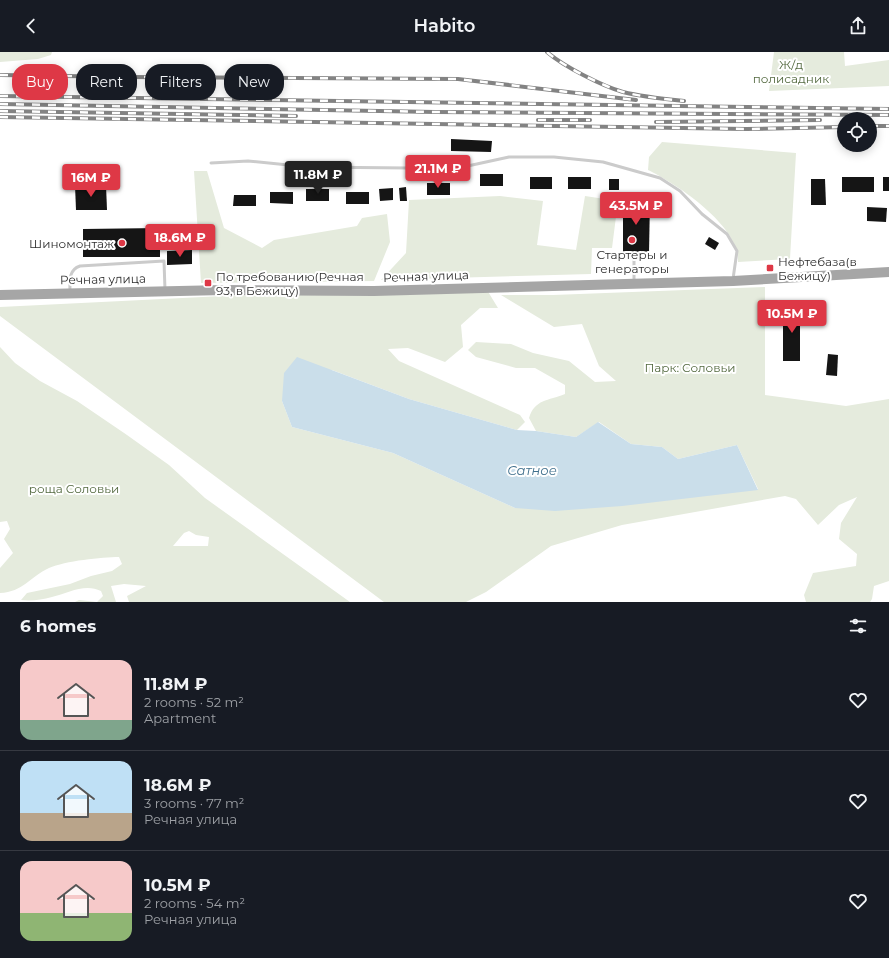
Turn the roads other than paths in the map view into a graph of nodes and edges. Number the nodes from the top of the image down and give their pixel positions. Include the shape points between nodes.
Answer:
1 (211, 163) dead end
2 (634, 260) dead end
3 (889, 272) edge
4 (733, 281) junction
5 (634, 283) junction
6 (165, 292) junction
7 (70, 293) junction
8 (0, 294) edge

1 - 4 lane via 408,168 463,167 509,157 554,157 603,162 660,178 680,191 702,214 727,234 737,251
2 - 5 lane
3 - 4 main road, Речная улица
4 - 5 main road, Речная улица
5 - 6 main road, Речная улица via 374,291
6 - 7 main road, Речная улица
6 - 7 lane via 164,261 74,268 71,273
7 - 8 main road, Речная улица

